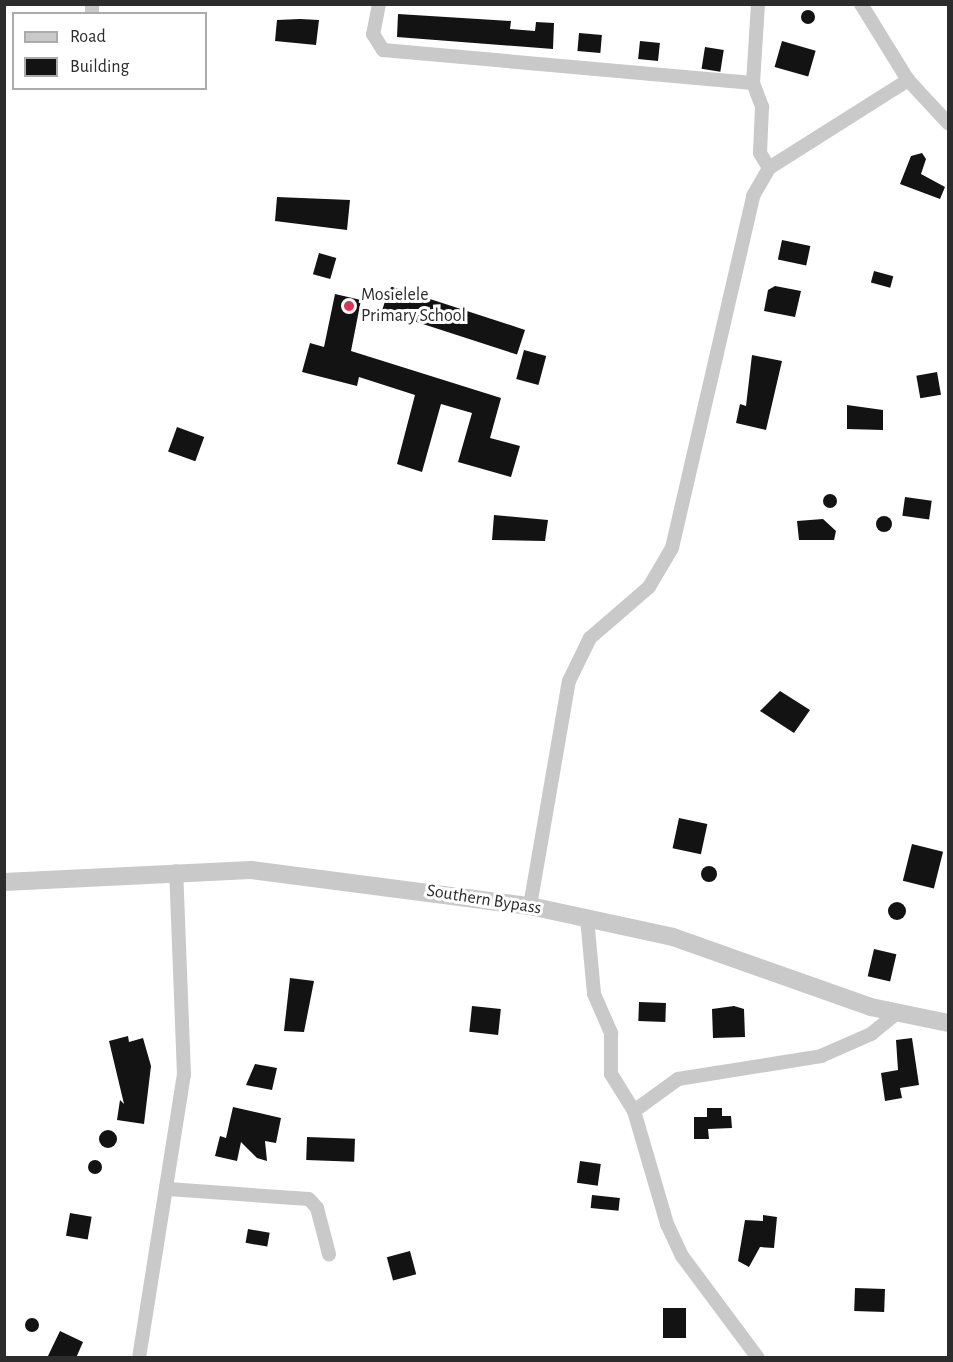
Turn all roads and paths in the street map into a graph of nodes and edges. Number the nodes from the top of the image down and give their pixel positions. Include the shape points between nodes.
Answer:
1 (379, 4) edge
2 (758, 4) edge
3 (861, 4) edge
4 (908, 80) junction
5 (753, 83) junction
6 (948, 123) edge
7 (770, 168) junction
8 (176, 871) junction
9 (4, 882) edge
10 (530, 906) junction
11 (587, 918) junction
12 (897, 1013) junction
13 (948, 1023) edge
14 (634, 1111) junction
15 (168, 1189) junction
16 (329, 1254) dead end
17 (139, 1358) edge
18 (758, 1358) edge

1 - 5 street via 373,34 382,50
2 - 5 street
3 - 4 street
4 - 6 street
4 - 7 street
5 - 7 street via 762,107 760,153
7 - 10 street via 742,230 672,548 649,587 590,639 570,681
8 - 9 street, Southern Bypass
8 - 10 street, Southern Bypass via 284,873
8 - 15 street via 184,1074
10 - 11 street, Southern Bypass
11 - 12 street, Southern Bypass via 707,948 823,992
11 - 14 street via 594,994 611,1033 610,1074
12 - 13 street, Southern Bypass
12 - 14 street via 846,1048 778,1067 693,1073
14 - 18 street via 667,1224 682,1256
15 - 16 street via 309,1200 317,1208
15 - 17 street

